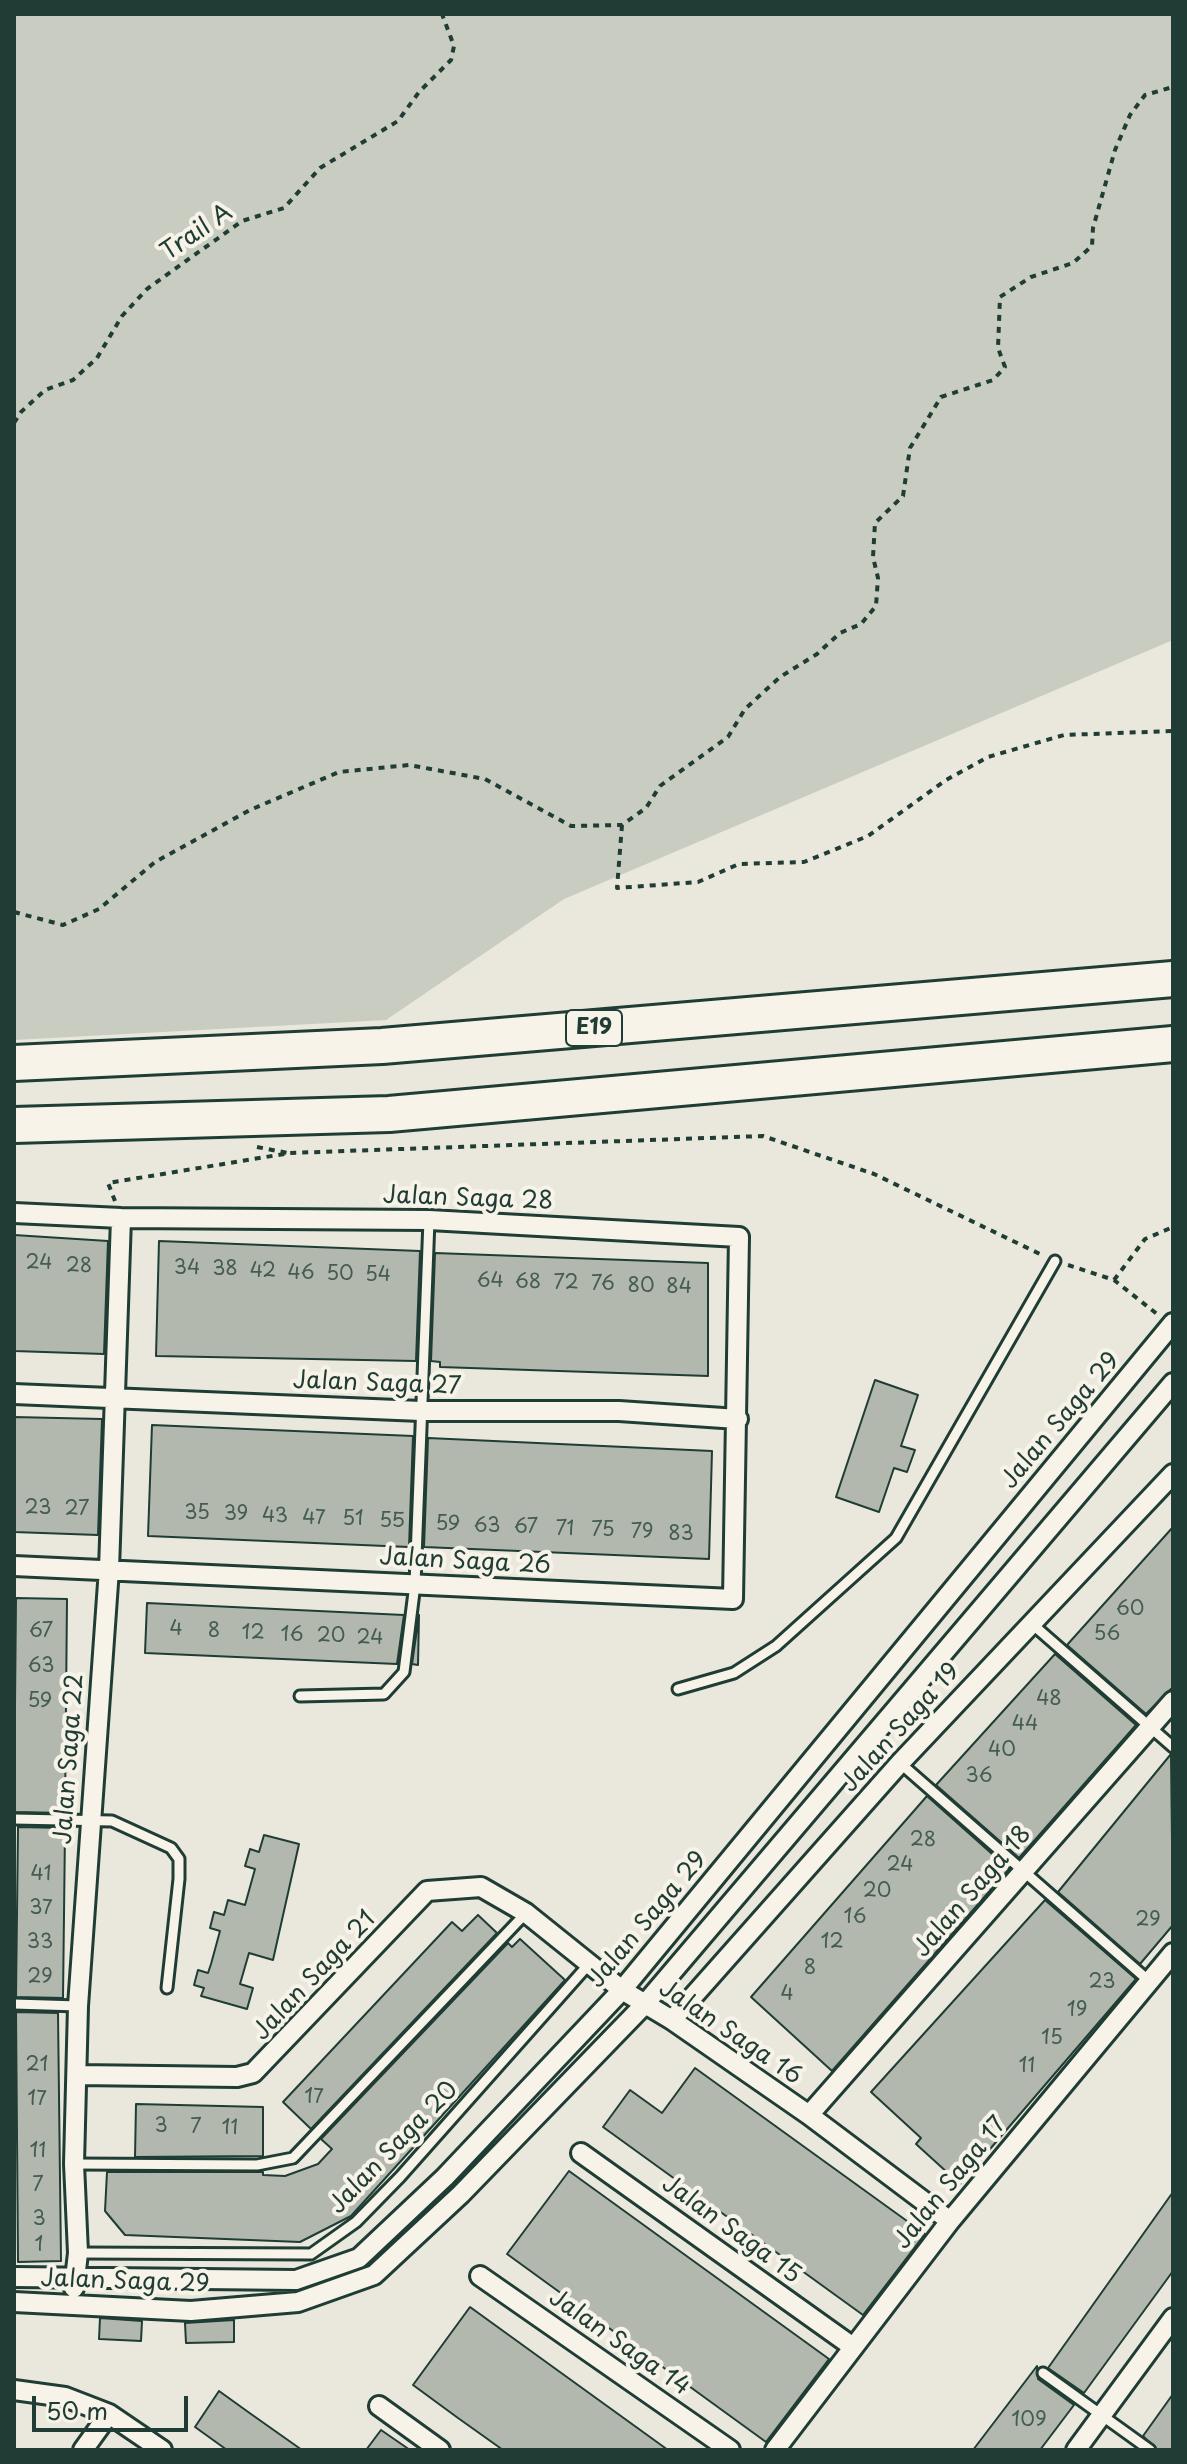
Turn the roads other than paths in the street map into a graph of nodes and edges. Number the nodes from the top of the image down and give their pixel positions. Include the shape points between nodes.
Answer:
1 (1173, 979) edge
2 (1173, 1044) edge
3 (14, 1063) edge
4 (14, 1125) edge
5 (14, 1213) edge
6 (121, 1218) junction
7 (429, 1220) junction
8 (1055, 1261) road end
9 (1172, 1324) edge
10 (1173, 1383) edge
11 (14, 1394) edge
12 (115, 1399) junction
13 (421, 1411) junction
14 (738, 1419) junction
15 (1173, 1474) edge
16 (14, 1566) edge
17 (109, 1569) junction
18 (415, 1584) junction
19 (1030, 1622) junction
20 (678, 1689) dead end
21 (300, 1696) dead end
22 (1173, 1701) edge
23 (1150, 1727) junction
24 (1173, 1747) edge
25 (900, 1763) junction
26 (14, 1819) edge
27 (89, 1823) junction
28 (1024, 1870) junction
29 (481, 1887) joint
30 (526, 1913) junction
31 (1173, 1953) edge
32 (591, 1962) junction
33 (1149, 1981) junction
34 (167, 1988) dead end
35 (622, 1990) junction
36 (14, 2004) edge
37 (645, 2004) junction
38 (78, 2006) junction
39 (672, 2020) junction
40 (78, 2075) junction
41 (809, 2115) junction
42 (581, 2153) dead end
43 (74, 2164) junction
44 (950, 2221) junction
45 (78, 2253) junction
46 (480, 2276) dead end
47 (14, 2277) edge
48 (73, 2280) junction
49 (14, 2302) edge
50 (76, 2303) junction
51 (1173, 2318) edge
52 (853, 2347) junction
53 (1043, 2373) dead end
54 (14, 2390) edge
55 (379, 2406) dead end
56 (1103, 2413) junction
57 (109, 2414) junction
58 (83, 2450) edge
59 (162, 2450) edge
60 (440, 2450) edge
61 (730, 2450) edge
62 (775, 2450) edge
63 (1076, 2450) edge
64 (1150, 2450) edge

1 - 3 highway, E19 via 382,1046
2 - 4 highway, bridge via 389,1114
5 - 6 street, Jalan Saga 28
6 - 7 street, Jalan Saga 28
6 - 12 street, Jalan Saga 22
7 - 13 lane
7 - 14 street, Jalan Saga 28 via 739,1237
8 - 20 lane via 896,1538 776,1646 734,1673
9 - 35 street, Jalan Saga 29
10 - 37 street, Jalan Saga 29
11 - 12 street, Jalan Saga 27
12 - 13 street, Jalan Saga 27
12 - 17 street, Jalan Saga 22
13 - 14 street, Jalan Saga 27 via 619,1411
13 - 18 lane
14 - 18 street, Jalan Saga 26 via 733,1599
15 - 19 street, Jalan Saga 19
16 - 17 street, Jalan Saga 26
17 - 18 street, Jalan Saga 26
17 - 27 street, Jalan Saga 22
18 - 21 lane via 404,1672 396,1683 384,1694
19 - 23 lane
19 - 25 street, Jalan Saga 19
22 - 23 street, Jalan Saga 18
23 - 24 lane
23 - 28 street, Jalan Saga 18
25 - 28 lane
25 - 39 street, Jalan Saga 19
26 - 27 lane
27 - 34 lane via 112,1821 171,1848 179,1859
27 - 38 street, Jalan Saga 22
28 - 33 lane
28 - 41 street, Jalan Saga 18
29 - 30 street, Jalan Saga 16
29 - 40 street, Jalan Saga 21 via 427,1891 253,2073
30 - 32 street, Jalan Saga 16
30 - 43 lane via 293,2158 257,2165
31 - 33 street, Jalan Saga 17
32 - 35 street, Jalan Saga 16
32 - 45 lane, Jalan Saga 20 via 400,2177 356,2222 311,2254
33 - 44 street, Jalan Saga 17
35 - 37 street, Jalan Saga 16
35 - 48 street, Jalan Saga 29 via 445,2177 359,2258 296,2280
36 - 38 lane
37 - 39 street, Jalan Saga 16
37 - 50 street, Jalan Saga 29 via 461,2194 374,2275 298,2302 191,2311
38 - 40 street, Jalan Saga 22
39 - 41 street, Jalan Saga 16
40 - 43 street, Jalan Saga 22
41 - 44 street, Jalan Saga 16
42 - 52 street, Jalan Saga 15
43 - 45 street, Jalan Saga 22
44 - 52 street, Jalan Saga 17
45 - 48 street, Jalan Saga 22
46 - 61 street, Jalan Saga 14
47 - 48 street, Jalan Saga 29
48 - 50 street, Jalan Saga 22
49 - 50 street, Jalan Saga 29
51 - 56 street
52 - 62 street, Jalan Saga 17
53 - 56 lane
54 - 57 street via 65,2397
55 - 60 street
56 - 63 street
56 - 64 lane
57 - 58 street
57 - 59 street

